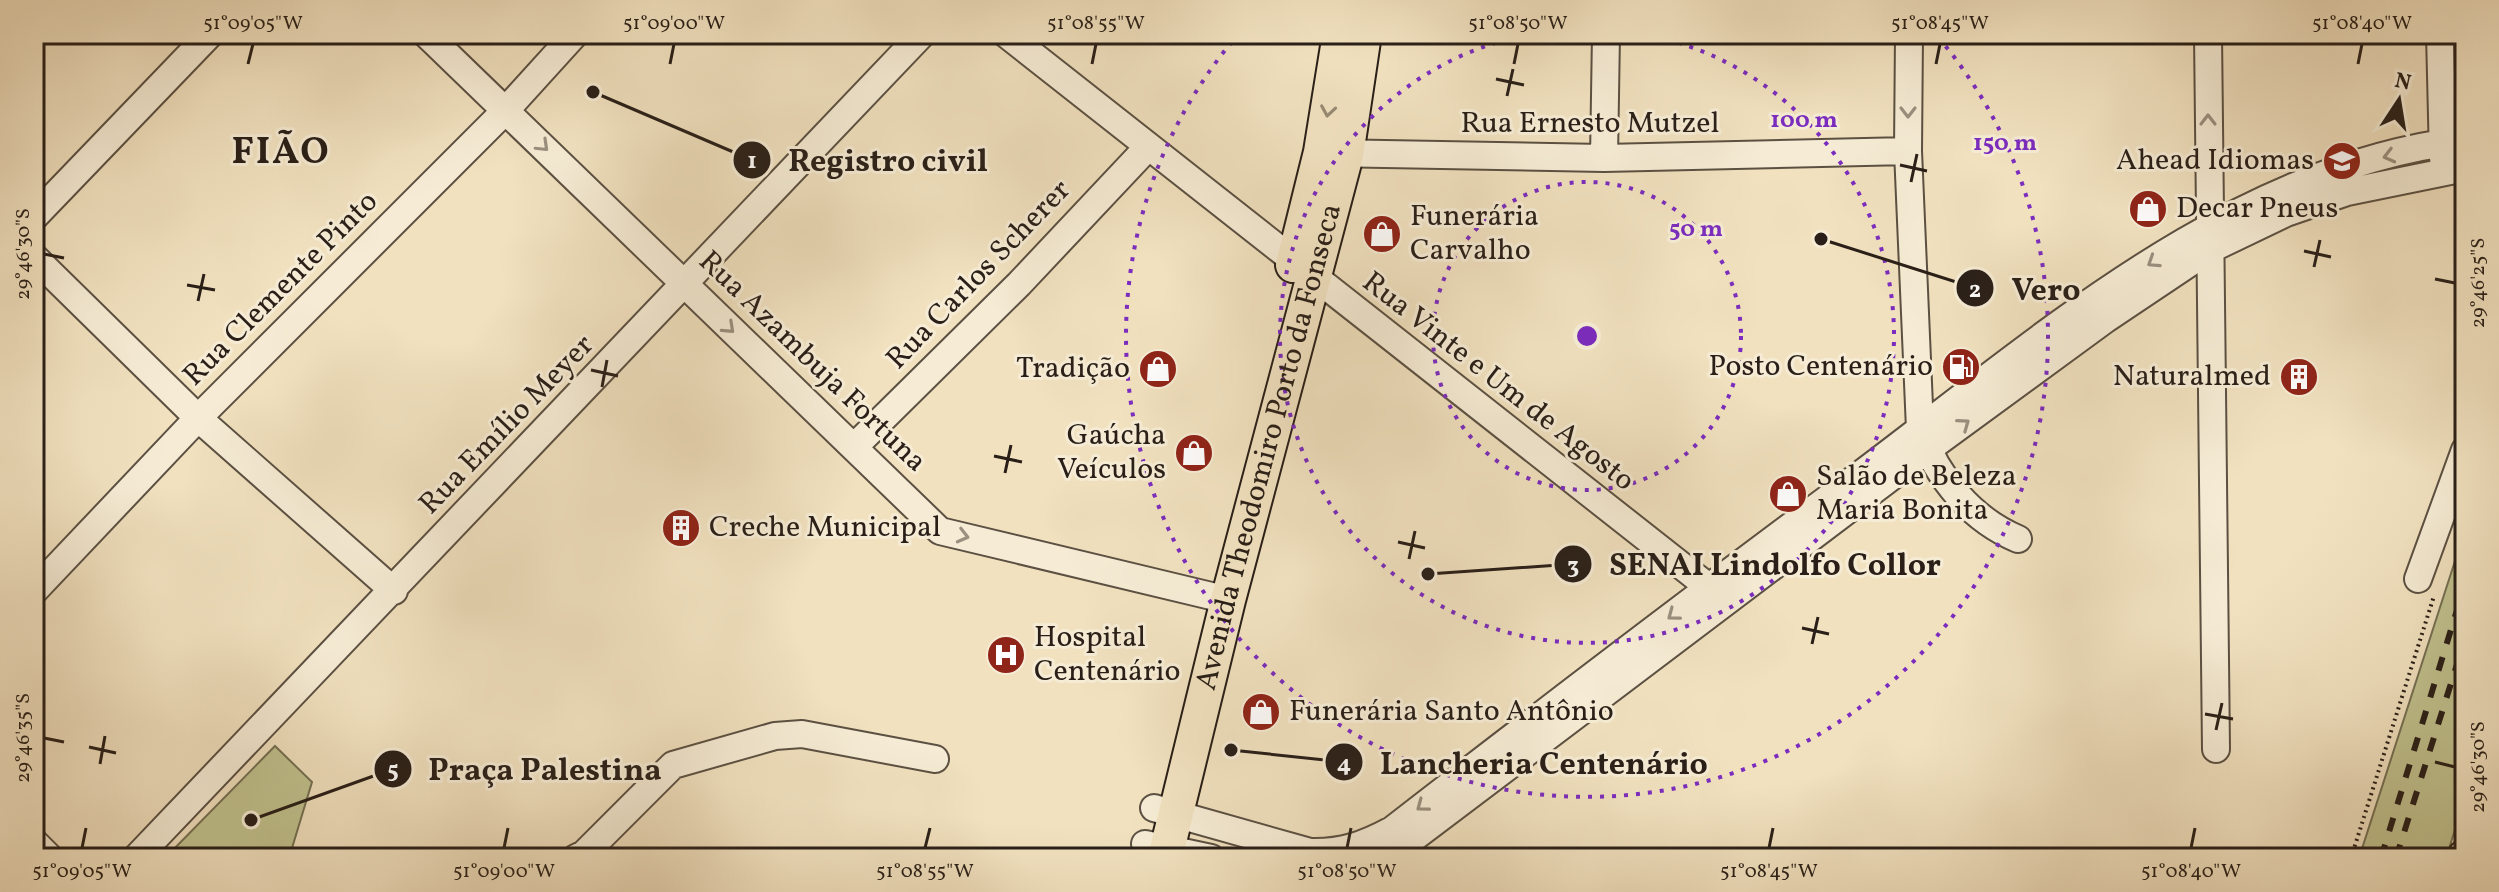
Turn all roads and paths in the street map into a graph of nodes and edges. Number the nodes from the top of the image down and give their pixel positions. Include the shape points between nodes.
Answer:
1 (210, 34) edge
2 (426, 34) edge
3 (575, 34) edge
4 (922, 34) edge
5 (1006, 34) edge
6 (1340, 34) edge
7 (1364, 34) edge
8 (1606, 34) edge
9 (1909, 34) edge
10 (2208, 34) edge
11 (2440, 34) edge
12 (506, 110) junction
13 (2453, 141) edge
14 (1148, 147) junction
15 (1908, 151) junction
16 (1333, 153) junction
17 (1604, 158) junction
18 (2454, 169) edge
19 (34, 217) edge
20 (2209, 238) junction
21 (34, 257) edge
22 (1303, 271) junction
23 (685, 285) junction
24 (198, 418) junction
25 (1924, 440) junction
26 (855, 446) junction
27 (2465, 450) edge
28 (2018, 539) dead end
29 (2427, 583) joint
30 (34, 591) edge
31 (394, 591) junction
32 (1717, 594) junction
33 (1218, 598) junction
34 (1525, 741) junction
35 (2216, 749) dead end
36 (935, 759) dead end
37 (1164, 811) junction
38 (34, 842) edge
39 (1155, 852) edge
40 (50, 858) edge
41 (136, 858) edge
42 (576, 858) edge
43 (1211, 858) edge
44 (1387, 858) edge
45 (2351, 858) edge

1 - 19 street
2 - 12 street, Rua Azambuja Fortuna
3 - 12 street, Rua Clemente Pinto
4 - 23 street, Rua Emílio Meyer
5 - 14 street, Rua Vinte e Um de Agosto
6 -> 16 main road, Avenida Theodomiro Porto da Fonseca
7 - 16 main road, Avenida Theodomiro Porto da Fonseca
8 - 17 street
9 -> 15 street
20 -> 10 street
11 - 13 street
12 -> 23 street, Rua Azambuja Fortuna
12 - 24 street, Rua Clemente Pinto
13 - 18 street
13 -> 20 street via 2342,167 2272,194
14 - 22 street, Rua Vinte e Um de Agosto
14 - 26 street, Rua Carlos Scherer
15 - 17 street, Rua Ernesto Mutzel
15 - 25 street
16 - 17 street, Rua Ernesto Mutzel
16 - 22 main road, Avenida Theodomiro Porto da Fonseca
18 - 20 street via 2334,196
20 - 25 street
20 - 35 street
21 - 24 street
22 - 32 street, Rua Vinte e Um de Agosto
22 - 33 main road, Avenida Theodomiro Porto da Fonseca
23 -> 26 street, Rua Azambuja Fortuna
23 - 31 street, Rua Emílio Meyer
24 - 30 street, Rua Clemente Pinto
24 - 31 street
25 - 28 street via 1974,513
25 - 32 street
26 -> 33 street, Rua Azambuja Fortuna via 940,531
27 - 29 street
29 - 45 path
31 - 41 street, Rua Emílio Meyer
32 - 34 street
33 - 37 main road, Avenida Theodomiro Porto da Fonseca
34 -> 37 street via 1392,830 1337,853 1310,852
34 - 44 street
36 - 42 street via 802,734 775,736 673,765
37 - 39 main road, Avenida Theodomiro Porto da Fonseca
38 - 40 street
39 - 43 street

